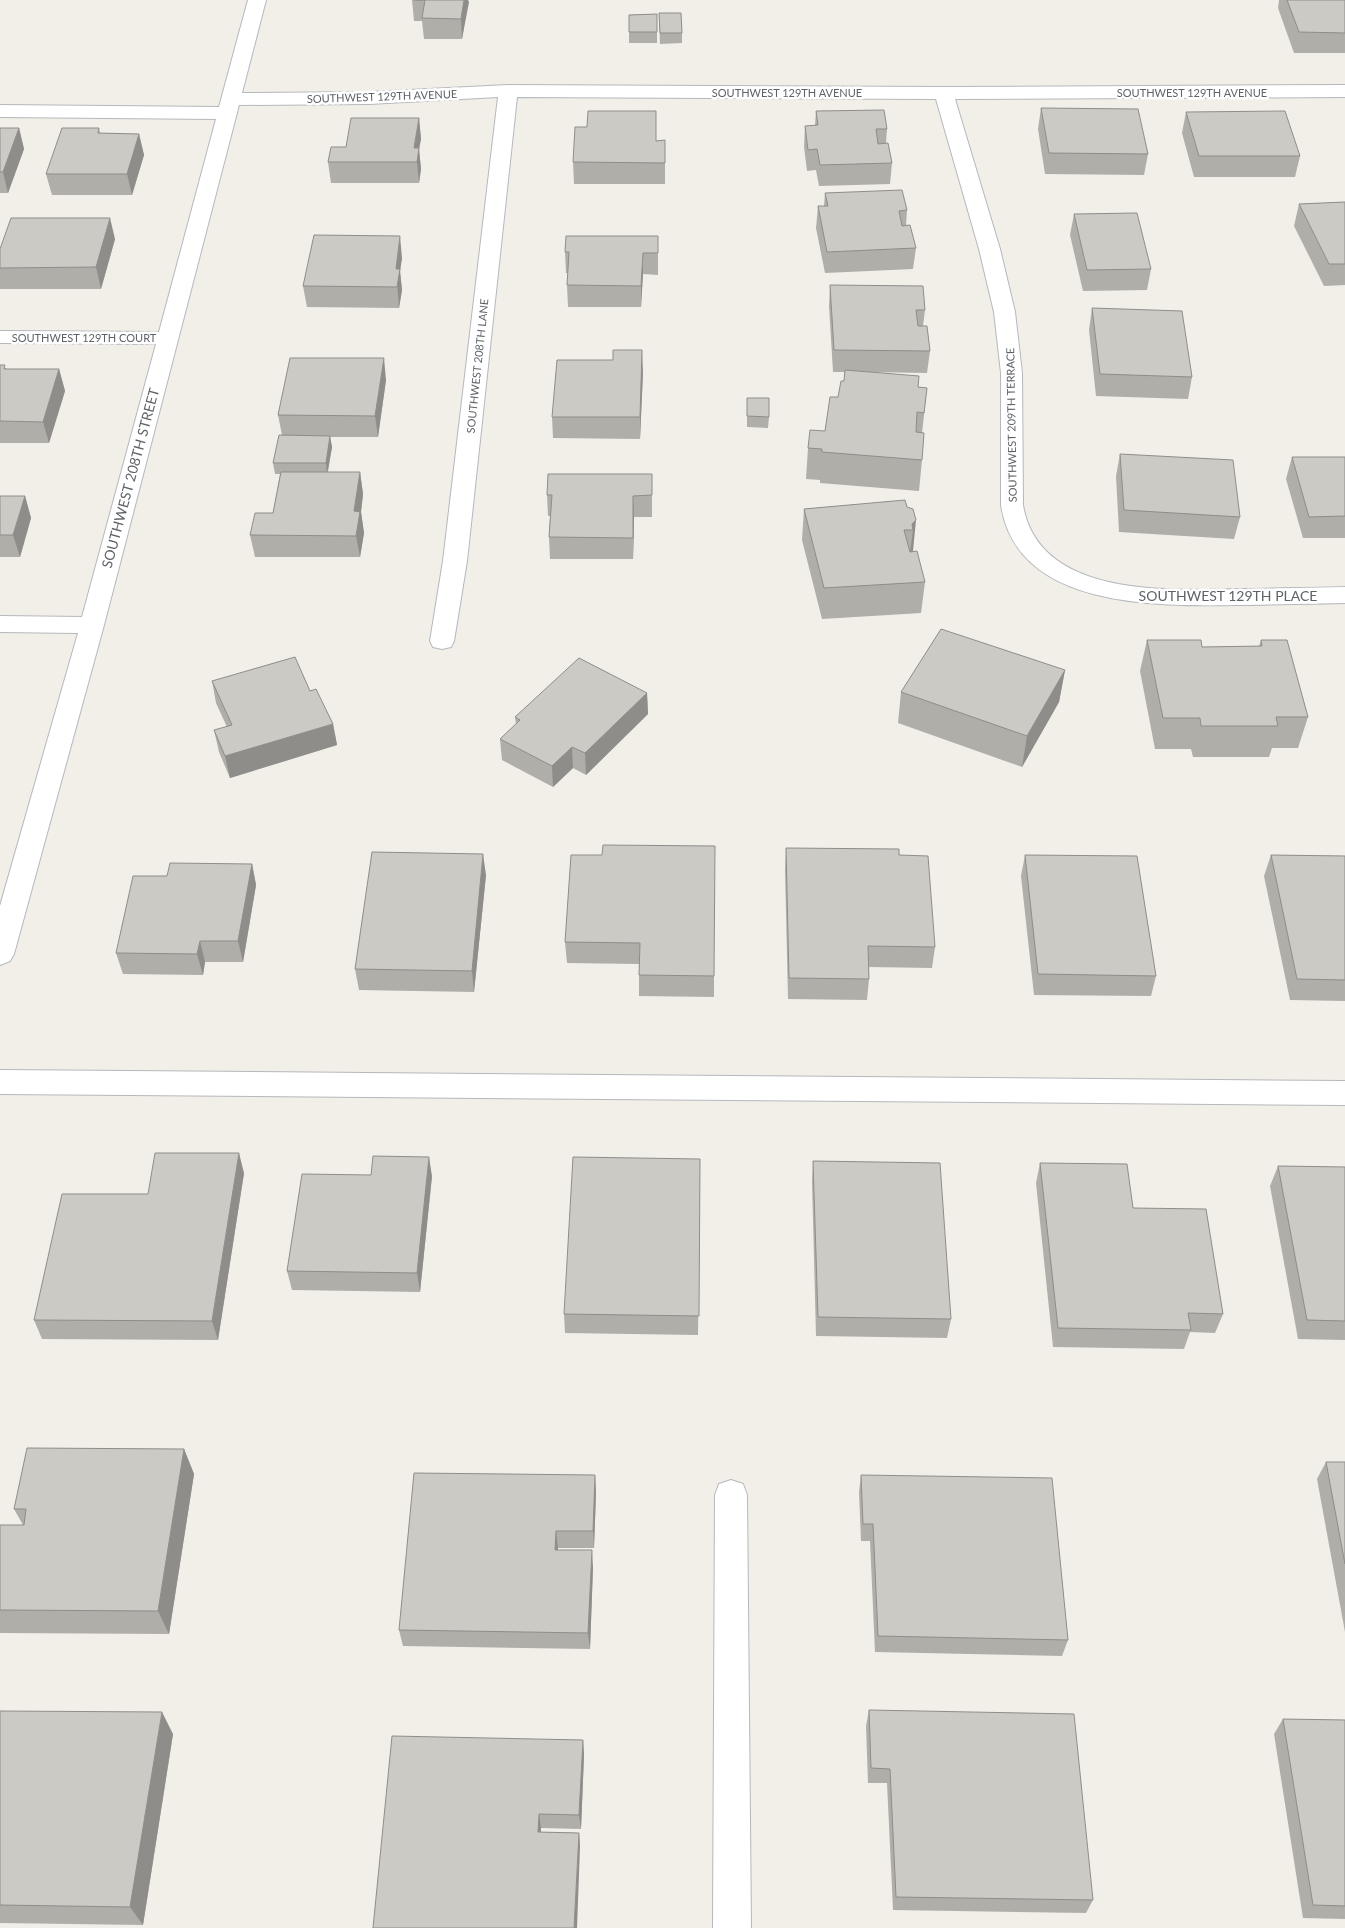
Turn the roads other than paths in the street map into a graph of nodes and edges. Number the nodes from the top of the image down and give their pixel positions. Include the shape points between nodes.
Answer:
1 (257, 0) edge
2 (508, 91) junction
3 (1345, 91) edge
4 (944, 93) junction
5 (228, 106) junction
6 (0, 111) edge
7 (0, 337) edge
8 (167, 338) junction
9 (1054, 571) joint
10 (1345, 595) edge
11 (0, 624) edge
12 (92, 625) junction
13 (442, 641) dead end
14 (0, 954) edge
15 (0, 1082) edge
16 (1345, 1093) edge
17 (731, 1495) dead end
18 (732, 1928) edge

1 - 5 street, SOUTHWEST 208TH STREET
2 - 4 street, SOUTHWEST 129TH AVENUE
2 - 5 street, SOUTHWEST 129TH AVENUE
2 - 13 street, SOUTHWEST 208TH LANE via 455,561
3 - 4 street, SOUTHWEST 129TH AVENUE
4 - 9 street, SOUTHWEST 209TH TERRACE via 1001,288 1012,369 1012,505 1015,520 1033,552
5 - 6 street, SOUTHWEST 129TH AVENUE
5 - 8 street, SOUTHWEST 208TH STREET
7 - 8 street, SOUTHWEST 129TH COURT
8 - 12 street, SOUTHWEST 208TH STREET
9 - 10 street, SOUTHWEST 129TH PLACE via 1100,589 1131,594 1214,597
11 - 12 street
12 - 14 street, SOUTHWEST 208TH STREET
15 - 16 street
17 - 18 street

